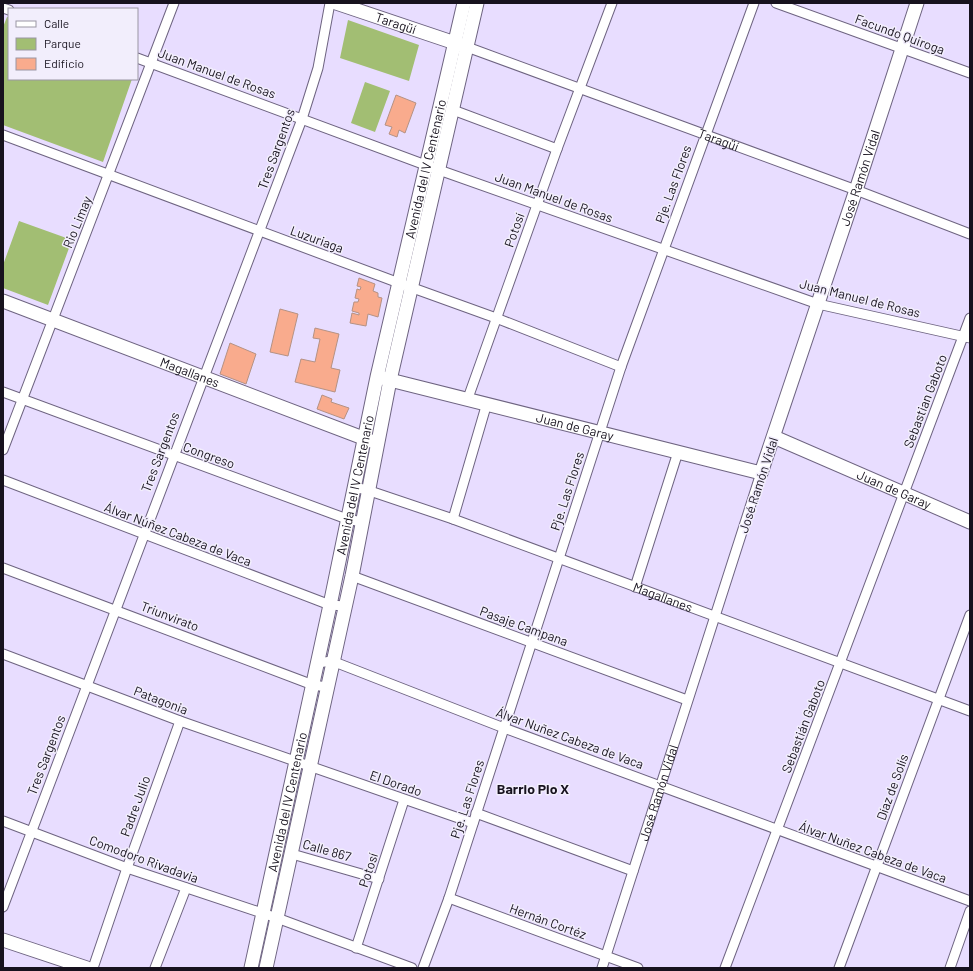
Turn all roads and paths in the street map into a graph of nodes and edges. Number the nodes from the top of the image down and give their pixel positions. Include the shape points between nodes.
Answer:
1 (174, 3) edge
2 (330, 3) edge
3 (336, 3) edge
4 (464, 3) edge
5 (477, 3) edge
6 (612, 3) edge
7 (754, 3) edge
8 (776, 3) edge
9 (917, 3) edge
10 (461, 46) junction
11 (902, 48) junction
12 (138, 58) edge
13 (152, 63) junction
14 (970, 73) edge
15 (580, 88) junction
16 (453, 110) junction
17 (302, 119) junction
18 (3, 135) edge
19 (705, 135) junction
20 (557, 149) junction
21 (426, 165) junction
22 (439, 170) junction
23 (109, 175) junction
24 (856, 190) junction
25 (537, 205) junction
26 (259, 231) junction
27 (970, 234) edge
28 (663, 250) junction
29 (405, 285) junction
30 (3, 300) edge
31 (818, 304) junction
32 (496, 318) junction
33 (970, 318) edge
34 (52, 319) junction
35 (967, 337) edge
36 (621, 367) junction
37 (203, 376) junction
38 (376, 377) junction
39 (390, 380) junction
40 (3, 392) edge
41 (468, 398) junction
42 (22, 399) junction
43 (488, 403) junction
44 (599, 432) junction
45 (774, 437) junction
46 (364, 438) junction
47 (377, 443) junction
48 (3, 450) edge
49 (678, 452) junction
50 (173, 456) junction
51 (761, 473) junction
52 (3, 480) edge
53 (354, 487) junction
54 (367, 490) junction
55 (904, 492) junction
56 (347, 519) junction
57 (453, 519) junction
58 (362, 522) junction
59 (970, 522) edge
60 (143, 535) junction
61 (558, 559) junction
62 (3, 568) edge
63 (352, 576) junction
64 (635, 587) junction
65 (330, 605) junction
66 (345, 606) junction
67 (115, 609) junction
68 (970, 615) edge
69 (715, 618) junction
70 (531, 642) junction
71 (3, 654) edge
72 (332, 661) junction
73 (841, 662) junction
74 (318, 663) junction
75 (313, 685) junction
76 (86, 686) junction
77 (327, 687) junction
78 (939, 699) junction
79 (687, 700) junction
80 (970, 711) edge
81 (180, 721) junction
82 (504, 728) junction
83 (296, 763) junction
84 (310, 768) junction
85 (661, 786) junction
86 (404, 800) junction
87 (476, 813) junction
88 (3, 821) edge
89 (473, 823) junction
90 (777, 830) junction
91 (32, 832) junction
92 (292, 854) junction
93 (127, 868) junction
94 (876, 868) junction
95 (634, 871) junction
96 (379, 879) junction
97 (186, 888) junction
98 (448, 898) junction
99 (970, 901) edge
100 (3, 907) edge
101 (970, 911) edge
102 (262, 914) junction
103 (277, 918) junction
104 (3, 940) edge
105 (356, 948) junction
106 (606, 957) junction
107 (87, 968) edge
108 (93, 968) edge
109 (155, 968) edge
110 (251, 968) edge
111 (266, 968) edge
112 (412, 968) edge
113 (424, 968) edge
114 (602, 968) edge
115 (638, 968) edge
116 (725, 968) edge
117 (839, 968) edge
118 (950, 968) edge

1 - 13 street, Rio Limay
2 - 17 street, Tres Sargentos via 318,68
3 - 10 main road, Taragüí
4 - 10 main road, Avenida del IV Centenario
5 - 10 main road, Avenida del IV Centenario
6 - 15 street, Potosí
7 - 19 street, Pje. Las Flores
8 - 11 street, Facundo Quiroga
9 - 11 main road, José Ramón Vidal
10 - 15 street, Taragüí
10 - 16 main road, Avenida del IV Centenario
10 - 21 main road, Avenida del IV Centenario
11 - 14 street, Facundo Quiroga
11 - 24 main road, José Ramón Vidal
12 - 13 street, Juan Manuel de Rosas
13 - 17 street, Juan Manuel de Rosas
13 - 23 street, Rio Limay
15 - 19 street, Taragüí
15 - 20 street, Potosí
16 - 20 street
16 - 22 main road, Avenida del IV Centenario
17 - 21 street, Juan Manuel de Rosas
17 - 26 street, Tres Sargentos
18 - 23 street, Luzuriaga
19 - 24 street, Taragüí
19 - 28 street, Pje. Las Flores
20 - 25 street, Potosí
21 - 22 street, Juan Manuel de Rosas
21 - 29 main road, Avenida del IV Centenario
22 - 25 street, Juan Manuel de Rosas
22 - 29 main road, Avenida del IV Centenario
23 - 26 street, Luzuriaga
23 - 34 street, Rio Limay
24 - 27 street, Taragüí
24 - 31 main road, José Ramón Vidal
25 - 28 street, Juan Manuel de Rosas
25 - 32 street, Potosí
26 - 29 street, Luzuriaga
26 - 37 street, Tres Sargentos
28 - 31 street, Juan Manuel de Rosas
28 - 36 street, Pje. Las Flores
29 - 32 street, Luzuriaga
29 - 38 main road, Avenida del IV Centenario
29 - 39 main road, Avenida del IV Centenario
30 - 34 main road, Magallanes
31 - 35 street, Juan Manuel de Rosas
31 - 45 main road, José Ramón Vidal
32 - 36 street, Luzuriaga
32 - 41 street, Potosí
33 - 35 street, Sebastian Gaboto
34 - 37 main road, Magallanes
34 - 42 street, Rio Limay
35 - 55 street, Sebastian Gaboto
36 - 44 street, Pje. Las Flores
37 - 46 main road, Magallanes
37 - 50 street, Tres Sargentos
38 - 39 main road, Juan de Garay
38 - 46 main road, Avenida del IV Centenario
39 - 41 main road, Juan de Garay
39 - 47 main road, Avenida del IV Centenario
40 - 42 street, Congreso
41 - 43 main road, Juan de Garay
42 - 48 street, Rio Limay
42 - 50 street, Congreso
43 - 44 main road, Juan de Garay
43 - 57 street
44 - 49 main road, Juan de Garay
44 - 61 street, Pje. Las Flores
45 - 51 main road, José Ramón Vidal
45 - 55 main road, Juan de Garay
46 - 47 main road, Magallanes
46 - 53 main road, Avenida del IV Centenario
47 - 54 main road, Avenida del IV Centenario
49 - 51 main road, Juan de Garay
49 - 64 street
50 - 56 street, Congreso
50 - 60 street, Tres Sargentos
51 - 69 street, José Ramón Vidal
52 - 60 street, Álvar Núñez Cabeza de Vaca
53 - 54 street, Magallanes
53 - 56 main road, Avenida del IV Centenario
54 - 57 street, Magallanes
54 - 58 main road, Avenida del IV Centenario
55 - 59 main road, Juan de Garay
55 - 73 street, Sebastián Gaboto
56 - 58 street, Congreso
56 - 65 main road, Avenida del IV Centenario
57 - 61 street, Magallanes
58 - 63 main road, Avenida del IV Centenario
60 - 65 street, Álvar Núñez Cabeza de Vaca
60 - 67 street, Tres Sargentos
61 - 64 street, Magallanes
61 - 70 street, Pje. Las Flores
62 - 67 street, Triunvirato
63 - 66 main road, Avenida del IV Centenario
63 - 70 street, Pasaje Campana
64 - 69 street, Magallanes
65 - 66 street, Álvar Núñez Cabeza de Vaca
65 - 74 main road, Avenida del IV Centenario
66 - 72 main road, Avenida del IV Centenario
67 - 75 street, Triunvirato
67 - 76 street, Tres Sargentos
68 - 78 street, Díaz de Solís
69 - 73 street, Magallanes
69 - 79 street, José Ramón Vidal
70 - 79 street, Pasaje Campana
70 - 82 street, Pje. Las Flores
71 - 76 street, Patagonia
72 - 74 street, Álvar Nuñez Cabeza de Vaca
72 - 77 main road, Avenida del IV Centenario
72 - 82 street, Álvar Nuñez Cabeza de Vaca
73 - 78 street, Magallanes
73 - 90 street, Sebastián Gaboto
74 - 75 main road, Avenida del IV Centenario
75 - 77 street, Triunvirato
75 - 83 main road, Avenida del IV Centenario
76 - 81 street, Patagonia
76 - 91 street, Tres Sargentos
77 - 84 main road, Avenida del IV Centenario
78 - 80 street, Magallanes
78 - 94 street, Díaz de Solís
79 - 85 street, José Ramón Vidal
81 - 83 street, Patagonia
81 - 93 street, Padre Julio
82 - 85 street, Álvar Nuñez Cabeza de Vaca
82 - 87 street, Pje. Las Flores
83 - 84 street, Patagonia
83 - 102 main road, Avenida del IV Centenario
84 - 86 street, El Dorado
84 - 92 main road, Avenida del IV Centenario
85 - 90 street, Álvar Nuñez Cabeza de Vaca
85 - 95 street, José Ramón Vidal
86 - 89 street, El Dorado
86 - 96 street, Potosí
87 - 89 street, Pje. Las Flores
87 - 95 street
88 - 91 street, Comodoro Rivadavia
89 - 98 street, Pje. Las Flores
90 - 94 street, Álvar Nuñez Cabeza de Vaca
90 - 116 street, Sebastián Gaboto
91 - 93 street, Comodoro Rivadavia
91 - 100 street, Tres Sargentos
92 - 96 street, Calle 867
92 - 103 main road, Avenida del IV Centenario
93 - 97 street, Comodoro Rivadavia
93 - 108 street, Padre Julio
94 - 99 street, Álvar Nuñez Cabeza de Vaca
94 - 117 street, Díaz de Solís
95 - 106 street, José Ramón Vidal
96 - 105 street, Potosí
97 - 102 street, Comodoro Rivadavia
97 - 109 street
98 - 106 street, Hernán Cortéz
98 - 113 street, Pje. Las Flores
101 - 118 street
102 - 103 street, Comodoro Rivadavia
102 - 110 main road, Avenida del IV Centenario
103 - 105 street
103 - 111 main road, Avenida del IV Centenario
104 - 107 main road
105 - 112 street
106 - 114 street, José Ramón Vidal
106 - 115 street, Hernán Cortéz

